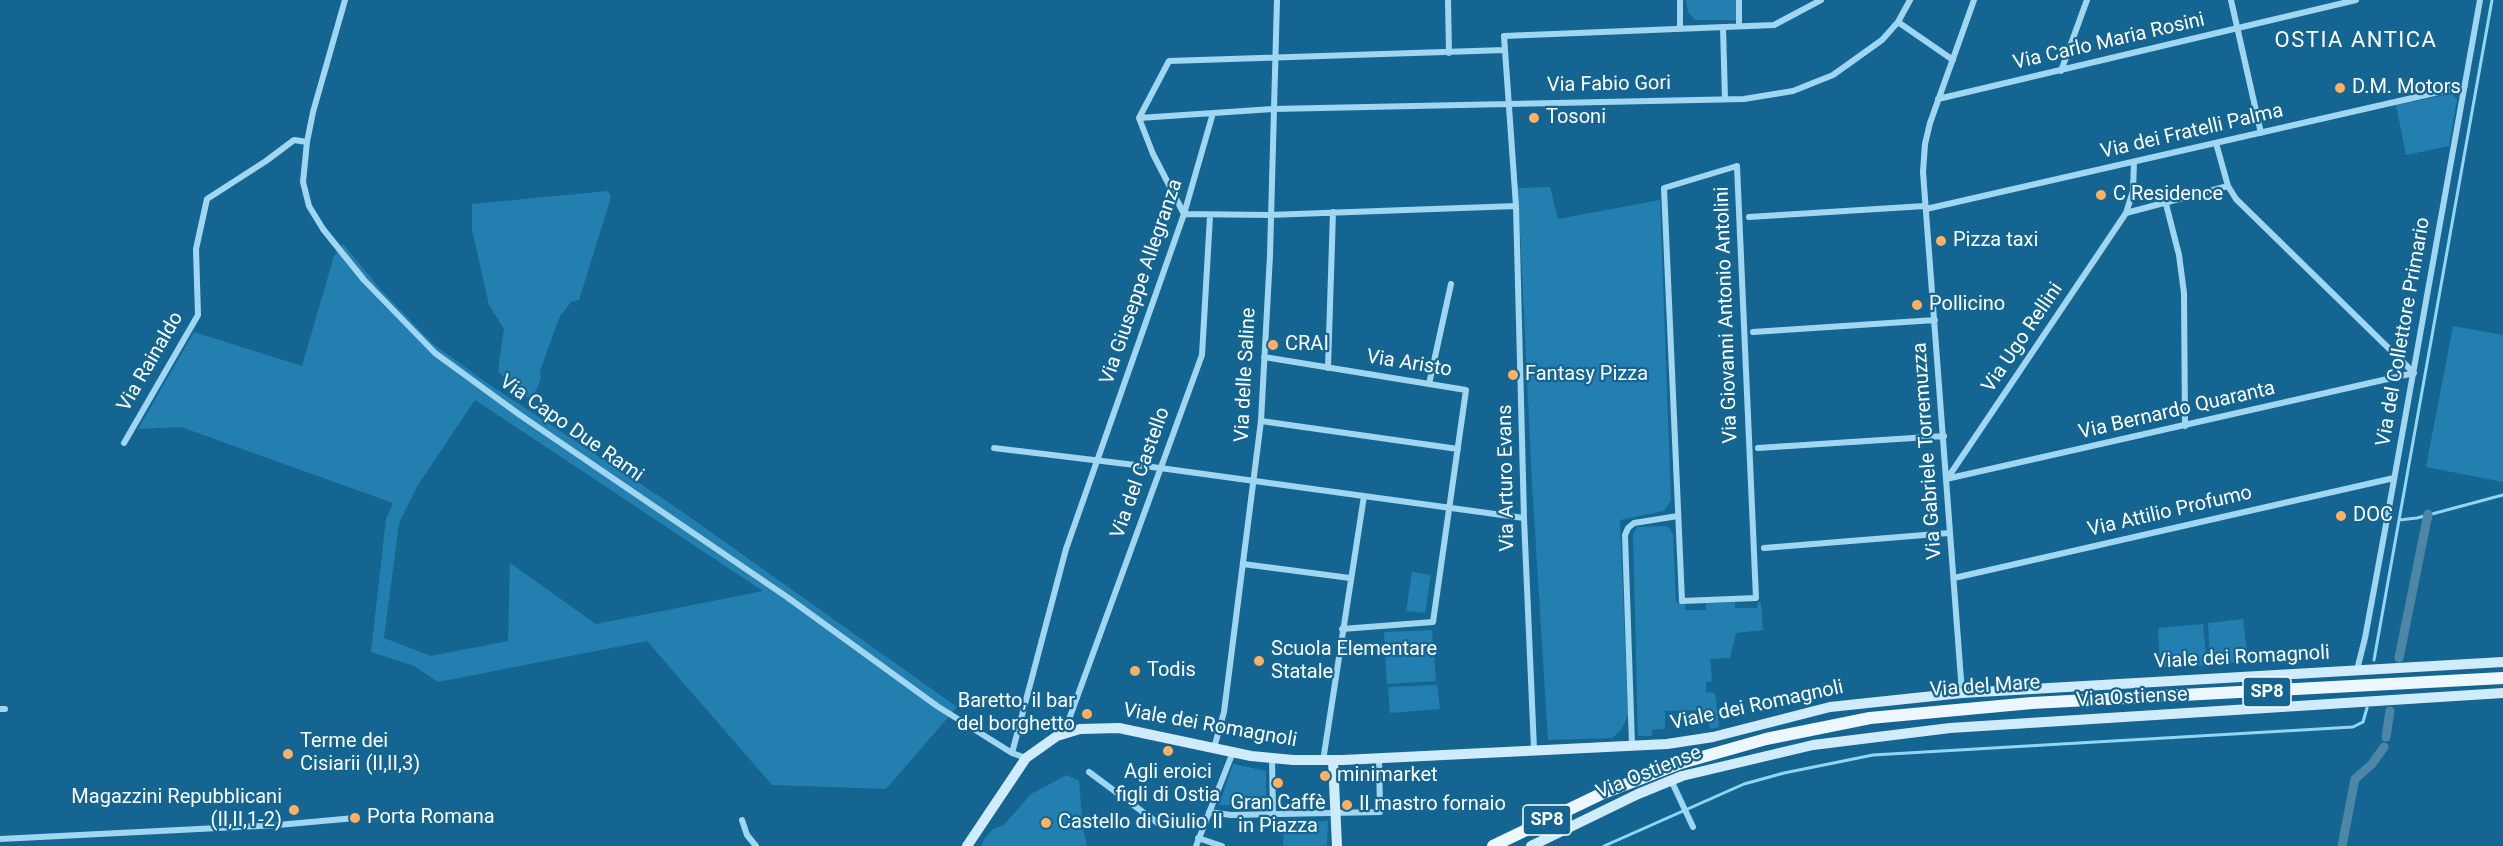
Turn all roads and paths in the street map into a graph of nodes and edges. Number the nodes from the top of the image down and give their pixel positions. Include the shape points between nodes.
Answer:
1 (345, 0) edge
2 (1277, 0) edge
3 (1448, 0) edge
4 (1680, 0) edge
5 (1739, 0) edge
6 (1821, 0) edge
7 (1910, 0) edge
8 (1974, 0) edge
9 (2087, 0) edge
10 (2231, 0) edge
11 (2356, 0) edge
12 (2480, 0) edge
13 (1898, 22) junction
14 (1739, 26) junction
15 (1723, 27) junction
16 (2238, 28) junction
17 (1680, 29) junction
18 (1505, 50) junction
19 (1449, 53) junction
20 (1275, 57) junction
21 (1953, 60) junction
22 (2061, 71) junction
23 (2465, 86) junction
24 (1725, 99) junction
25 (1938, 99) junction
26 (1510, 104) junction
27 (1273, 110) junction
28 (1214, 113) junction
29 (1139, 118) junction
30 (2261, 133) junction
31 (306, 142) junction
32 (2216, 143) junction
33 (2134, 162) junction
34 (2228, 186) junction
35 (2166, 204) junction
36 (1516, 206) junction
37 (1926, 208) junction
38 (1333, 212) junction
39 (2126, 213) junction
40 (1184, 214) junction
41 (1269, 215) junction
42 (1210, 216) junction
43 (1749, 217) dead end
44 (1451, 284) dead end
45 (1935, 320) junction
46 (1753, 332) dead end
47 (1264, 357) junction
48 (1328, 368) junction
49 (2414, 373) junction
50 (1429, 384) junction
51 (1261, 421) junction
52 (2185, 426) junction
53 (1944, 436) junction
54 (124, 442) dead end
55 (994, 448) dead end
56 (1758, 448) dead end
57 (1458, 449) junction
58 (1099, 460) junction
59 (1160, 468) junction
60 (2394, 478) junction
61 (1946, 479) junction
62 (1255, 481) junction
63 (1364, 496) junction
64 (1451, 508) junction
65 (1678, 516) junction
66 (1524, 518) junction
67 (1949, 533) junction
68 (1764, 548) dead end
69 (1243, 564) junction
70 (1350, 578) junction
71 (1954, 578) junction
72 (1342, 629) junction
73 (2503, 662) edge
74 (2357, 670) junction
75 (2503, 678) edge
76 (1962, 693) junction
77 (2503, 693) edge
78 (1064, 733) junction
79 (1632, 745) junction
80 (1214, 748) junction
81 (1534, 749) junction
82 (1233, 752) junction
83 (1012, 753) junction
84 (1026, 758) junction
85 (1272, 758) junction
86 (1379, 758) junction
87 (1328, 761) junction
88 (1089, 772) dead end
89 (1671, 780) junction
90 (1209, 812) junction
91 (1273, 814) junction
92 (1337, 814) junction
93 (355, 818) dead end
94 (742, 820) dead end
95 (1159, 824) dead end
96 (1693, 827) dead end
97 (1198, 838) junction
98 (0, 839) edge
99 (756, 846) edge
100 (968, 846) edge
101 (1196, 846) edge
102 (1222, 846) edge
103 (1337, 846) edge
104 (1493, 846) edge
105 (1532, 846) edge

1 - 31 street, Via Capo Due Rami
2 - 20 street, Via delle Saline
3 - 19 street
4 - 17 street
5 - 14 street
6 - 14 street via 1774,25
7 - 13 street, Via Fabio Gori
8 - 21 street, Via Gabriele Torremuzza
9 - 22 street
10 - 16 street
11 - 16 street, Via Carlo Maria Rosini
12 - 23 street, Via del Collettore Primario
13 - 21 street
13 - 24 street, Via Fabio Gori via 1882,40 1833,75 1793,91
14 - 15 street
15 - 17 street
15 - 24 street
16 - 22 street, Via Carlo Maria Rosini
16 - 30 street
17 - 18 street, Via Arturo Evans via 1504,36
18 - 19 street
18 - 26 street, Via Arturo Evans
19 - 20 street
20 - 27 street, Via delle Saline
20 - 29 street via 1169,61
21 - 25 street, Via Gabriele Torremuzza
22 - 25 street, Via Carlo Maria Rosini
23 - 30 street, Via dei Fratelli Palma
23 - 49 street, Via del Collettore Primario
24 - 26 street, Via Fabio Gori
25 - 37 street, Via Gabriele Torremuzza via 1925,144
26 - 27 street, Via Fabio Gori
26 - 36 street, Via Arturo Evans
27 - 28 street, Via Fabio Gori
27 - 41 street, Via delle Saline
28 - 29 street, Via Fabio Gori
28 - 40 street, Via Giuseppe Allegranza
29 - 40 street
30 - 32 street, Via dei Fratelli Palma
31 - 54 street, Via Rainaldo via 294,140 207,199 196,249 198,315
31 - 83 street, Via Capo Due Rami via 303,182 309,206 323,229 364,280 435,353 937,706
32 - 33 street, Via dei Fratelli Palma
32 - 34 street
33 - 37 street, Via dei Fratelli Palma
33 - 39 street via 2133,191
34 - 35 street
34 - 49 street via 2236,199
35 - 39 street
35 - 52 street via 2184,293
36 - 38 street
36 - 66 street, Via Arturo Evans
37 - 43 street, Via dei Fratelli Palma
37 - 45 street, Via Gabriele Torremuzza
38 - 41 street
38 - 48 street
39 - 61 street, Via Ugo Rellini
40 - 42 street
40 - 58 street, Via Giuseppe Allegranza
41 - 42 street
41 - 47 street, Via delle Saline
42 - 59 street, Via del Castello via 1202,355
44 - 50 street
45 - 46 street
45 - 53 street, Via Gabriele Torremuzza
47 - 48 street, Via Aristo
47 - 51 street, Via delle Saline
48 - 50 street, Via Aristo
49 - 52 street, Via Bernardo Quaranta
49 - 60 street, Via del Collettore Primario
50 - 57 street, Via Aristo via 1466,390
51 - 57 street
51 - 62 street, Via delle Saline
52 - 61 street, Via Bernardo Quaranta
53 - 56 street
53 - 61 street, Via Gabriele Torremuzza
55 - 58 street
57 - 64 street, Via Aristo
58 - 59 street
58 - 83 street, Via Giuseppe Allegranza via 1066,549
59 - 62 street
59 - 78 street, Via del Castello
60 - 71 street, Via Attilio Profumo
60 - 74 street, Via del Collettore Primario
61 - 67 street, Via Gabriele Torremuzza
62 - 63 street
62 - 69 street, Via delle Saline
63 - 64 street
63 - 70 street
64 - 66 street
64 - 72 street, Via Aristo via 1433,622
65 - 65 street, Via Giovanni Antonio Antolini via 1682,601 1756,598 1737,166 1664,188
65 - 79 street via 1637,523 1625,535
66 - 81 street, Via Arturo Evans
67 - 68 street
67 - 71 street, Via Gabriele Torremuzza
69 - 70 street
69 - 80 street, Via delle Saline via 1224,712
70 - 72 street
71 - 76 street, Via Gabriele Torremuzza
72 - 87 street
73 - 74 main road, Viale dei Romagnoli
74 - 76 main road, Viale dei Romagnoli
75 - 104 main road, Via del Mare / SP8 via 2032,703 1870,718 1687,760 1601,794
76 - 79 main road, Viale dei Romagnoli via 1830,707 1704,739
77 - 89 main road, Via Ostiense via 1921,730 1813,745 1710,767
78 - 80 main road, Viale dei Romagnoli via 1112,727
78 - 84 main road, Viale dei Romagnoli
79 - 81 main road, Viale dei Romagnoli
80 - 82 main road, Viale dei Romagnoli
81 - 86 main road, Viale dei Romagnoli
82 - 85 main road, Viale dei Romagnoli
82 - 90 street
83 - 84 street, Via Capo Due Rami
84 - 100 main road, Viale dei Romagnoli
85 - 87 main road, Viale dei Romagnoli
85 - 91 street
86 - 87 main road, Viale dei Romagnoli
86 - 92 street via 1380,812
87 - 92 main road
88 - 95 street
89 - 96 street
89 - 105 main road, Via Ostiense
90 - 91 street
90 - 97 street
91 - 92 street
92 - 103 main road
93 - 98 street
94 - 99 street
97 - 101 street
97 - 102 street

